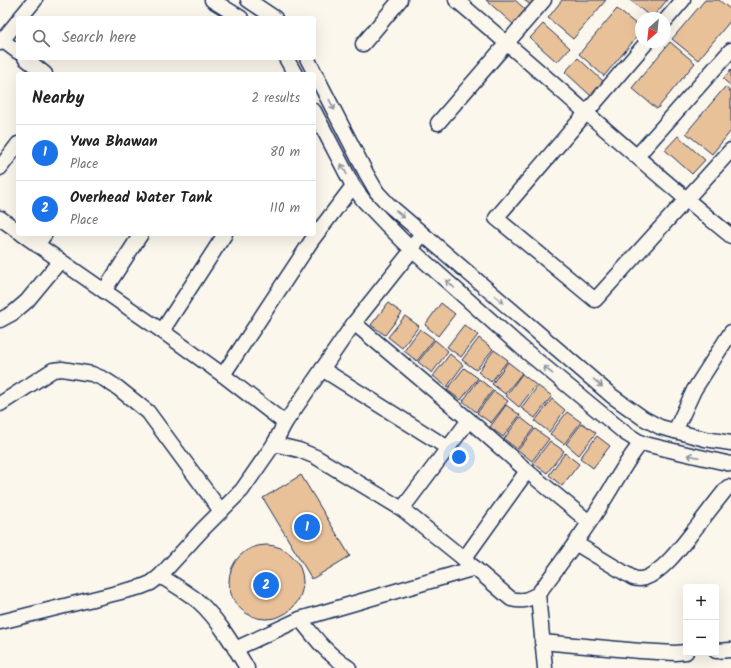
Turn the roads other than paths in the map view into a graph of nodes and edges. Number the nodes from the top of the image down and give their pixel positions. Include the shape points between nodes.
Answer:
1 (35, 0) edge
2 (212, 0) edge
3 (248, 0) edge
4 (400, 0) edge
5 (456, 0) edge
6 (544, 0) edge
7 (683, 0) edge
8 (671, 14) edge
9 (22, 16) edge
10 (239, 16) edge
11 (272, 16) edge
12 (16, 23) edge
13 (1, 41) edge
14 (507, 43) junction
15 (363, 44) dead end
16 (642, 48) edge
17 (731, 50) edge
18 (16, 51) edge
19 (28, 60) edge
20 (287, 60) edge
21 (309, 60) edge
22 (42, 72) edge
23 (294, 72) edge
24 (315, 72) edge
25 (316, 74) edge
26 (586, 112) junction
27 (316, 115) edge
28 (438, 123) dead end
29 (16, 147) edge
30 (731, 150) edge
31 (636, 156) junction
32 (0, 168) edge
33 (353, 186) junction
34 (686, 200) junction
35 (0, 218) edge
36 (316, 228) edge
37 (16, 230) edge
38 (421, 233) junction
39 (30, 236) edge
40 (140, 236) edge
41 (224, 236) edge
42 (731, 236) edge
43 (308, 237) edge
44 (41, 239) edge
45 (412, 250) junction
46 (60, 260) junction
47 (104, 291) junction
48 (0, 320) edge
49 (354, 324) junction
50 (162, 331) junction
51 (731, 332) edge
52 (322, 369) junction
53 (222, 375) junction
54 (0, 404) edge
55 (469, 420) junction
56 (285, 423) junction
57 (675, 431) junction
58 (641, 443) junction
59 (731, 443) edge
60 (274, 444) junction
61 (448, 448) junction
62 (731, 464) edge
63 (527, 471) junction
64 (728, 487) dead end
65 (402, 509) junction
66 (221, 512) junction
67 (589, 522) junction
68 (575, 543) junction
69 (464, 559) junction
70 (475, 568) junction
71 (160, 576) junction
72 (538, 594) junction
73 (300, 619) junction
74 (0, 622) edge
75 (542, 642) junction
76 (235, 649) junction
77 (719, 650) edge
78 (731, 650) edge
79 (683, 652) edge
80 (247, 668) edge
81 (348, 668) edge
82 (545, 668) edge

1 - 9 street
2 - 10 street
3 - 11 street
4 - 15 street
5 - 14 street
6 - 14 street
7 - 8 street
12 - 13 street
13 - 18 street
14 - 26 street
14 - 28 street
16 - 26 street
17 - 31 street
19 - 22 street
20 - 23 street
21 -> 24 street
25 -> 38 street via 377,192
26 - 31 street
26 - 34 street via 496,218 595,300
33 -> 27 street
29 - 32 street
30 - 34 street
31 - 34 street
33 - 36 street
33 - 45 street via 384,223
34 - 42 street
35 - 37 street
38 - 45 street
38 -> 57 street via 612,396 642,418
39 - 44 street
40 - 47 street
41 - 50 street
43 - 53 street
44 - 46 street
45 - 49 street
58 -> 45 street via 625,433 528,353
46 - 47 street
46 - 48 street via 27,301
47 - 50 street
49 - 52 street
49 - 55 street
50 - 53 street
51 - 57 street via 694,390
52 - 56 street
52 - 61 street
53 - 56 street
54 - 66 street via 53,370 92,374 104,379 148,412
55 - 61 street
55 - 63 street
56 - 60 street
57 - 59 street
62 -> 58 street
58 - 67 street via 630,456
60 - 65 street via 316,457
60 - 66 street via 242,490
61 - 65 street
63 - 67 street
63 - 69 street
64 - 68 street via 669,560 646,578 633,578
65 - 69 street
66 - 71 street
67 - 68 street
68 - 72 street
69 - 70 street
70 - 72 street via 511,599 520,601
70 - 73 street
71 - 74 street via 141,587
71 - 76 street via 199,602
72 - 75 street
73 - 76 street
73 - 81 street via 322,646
75 - 79 street
75 - 82 street
76 - 80 street
77 - 78 street

